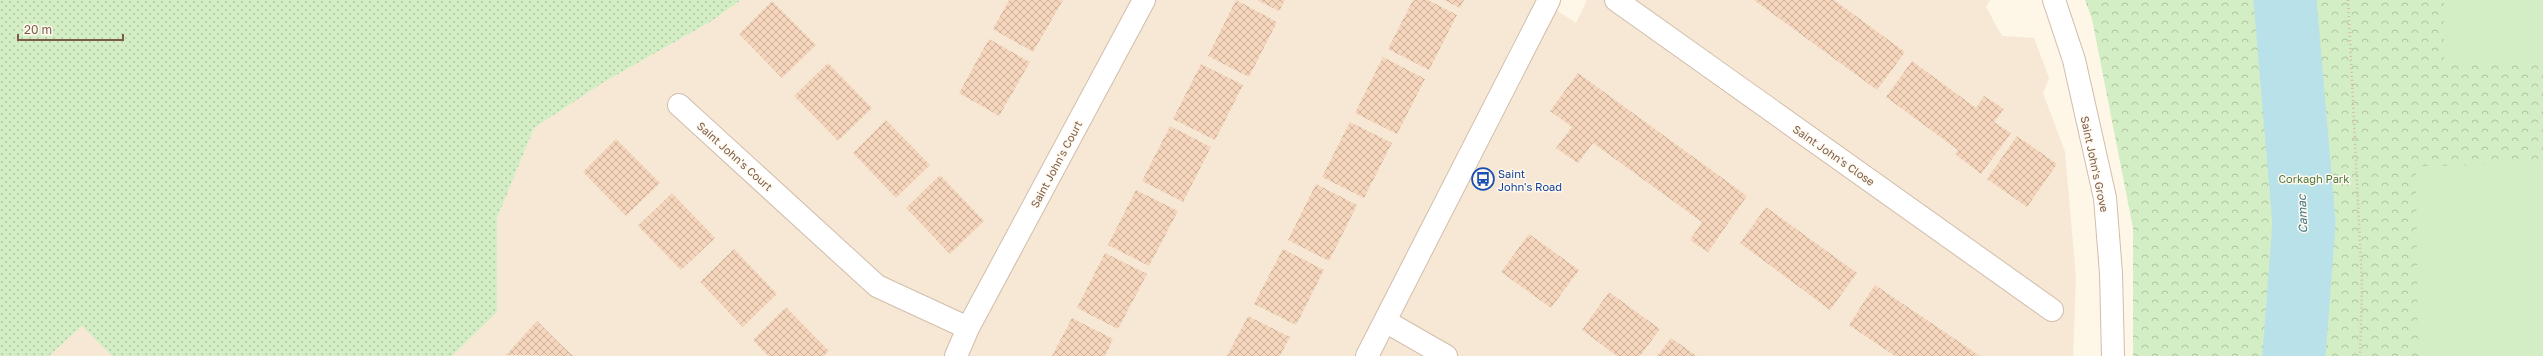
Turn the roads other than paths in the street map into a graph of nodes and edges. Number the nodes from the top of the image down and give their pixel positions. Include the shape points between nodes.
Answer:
1 (1144, 0) edge
2 (1548, 0) edge
3 (1616, 0) edge
4 (2054, 0) edge
5 (679, 105) dead end
6 (2052, 310) dead end
7 (1385, 322) junction
8 (968, 328) junction
9 (956, 356) edge
10 (1366, 356) edge
11 (1446, 356) edge
12 (2113, 356) edge

1 - 8 street, Saint John's Court
2 - 7 street
3 - 6 street, Saint John's Close
4 - 12 street, Saint John's Grove via 2074,60 2105,198 2111,273
5 - 8 street, Saint John's Court via 877,286
7 - 10 street
7 - 11 street
8 - 9 street, Saint John's Court

